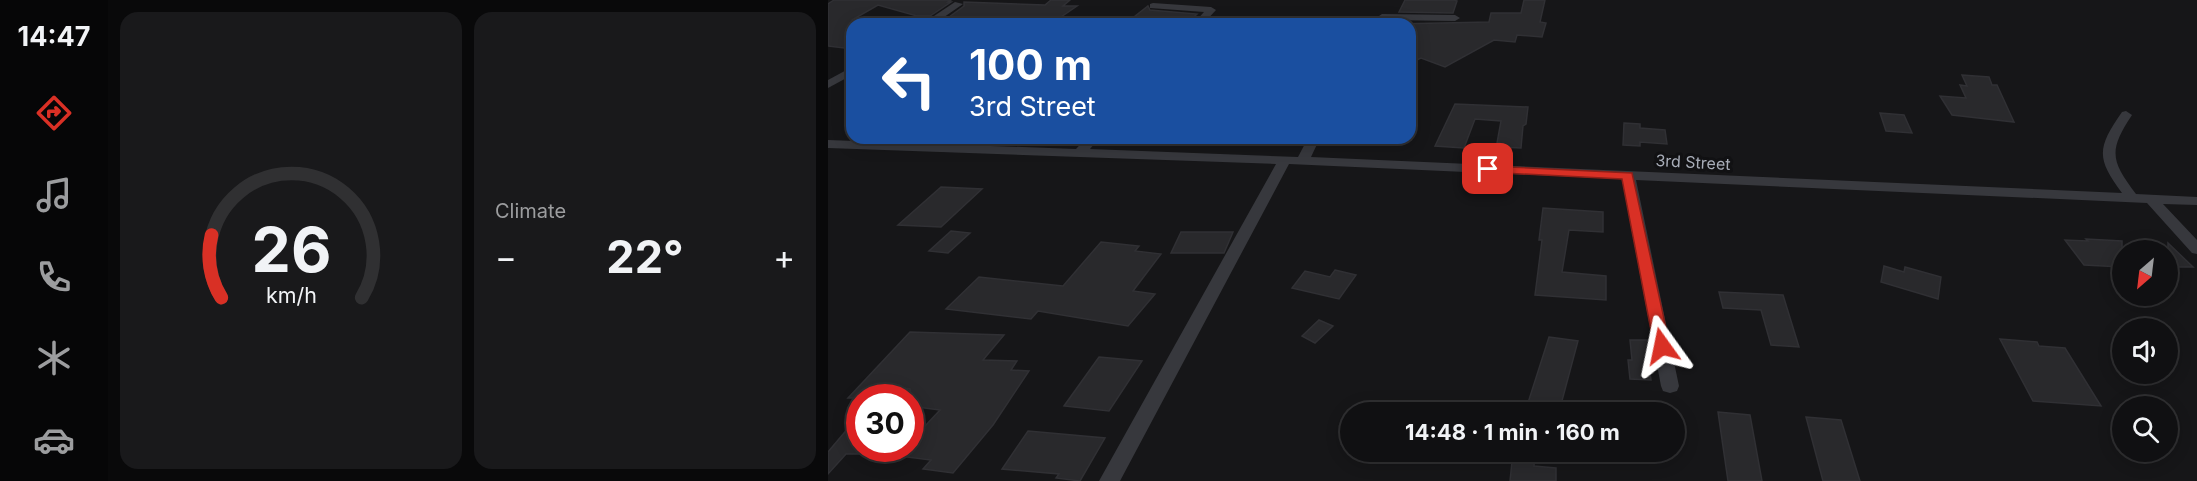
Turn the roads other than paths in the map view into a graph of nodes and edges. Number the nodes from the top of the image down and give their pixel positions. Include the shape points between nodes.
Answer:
1 (958, 3) dead end
2 (1153, 6) dead end
3 (936, 18) edge
4 (1204, 18) edge
5 (1381, 18) edge
6 (1455, 18) dead end
7 (846, 74) edge
8 (828, 85) edge
9 (2126, 115) dead end
10 (828, 144) edge
11 (933, 144) edge
12 (1088, 144) edge
13 (1311, 144) edge
14 (928, 148) junction
15 (1079, 154) junction
16 (1284, 161) junction
17 (1303, 161) junction
18 (1628, 176) junction
19 (2132, 198) junction
20 (2150, 198) junction
21 (2197, 201) edge
22 (2197, 249) edge
23 (1670, 386) dead end
24 (1109, 481) edge

1 - 3 street
2 - 4 street via 1211,10
5 - 6 street
7 - 8 street
9 - 19 street via 2110,136 2105,151 2109,164
10 - 14 street, 3rd Street
11 - 14 street
12 - 15 street
13 - 17 street
14 - 15 street, 3rd Street
15 - 16 street, 3rd Street
16 - 17 street, 3rd Street
16 - 24 street
17 - 18 street, 3rd Street
18 - 19 street, 3rd Street
18 - 23 street
19 - 20 street, 3rd Street
20 - 21 street, 3rd Street
20 - 22 street

